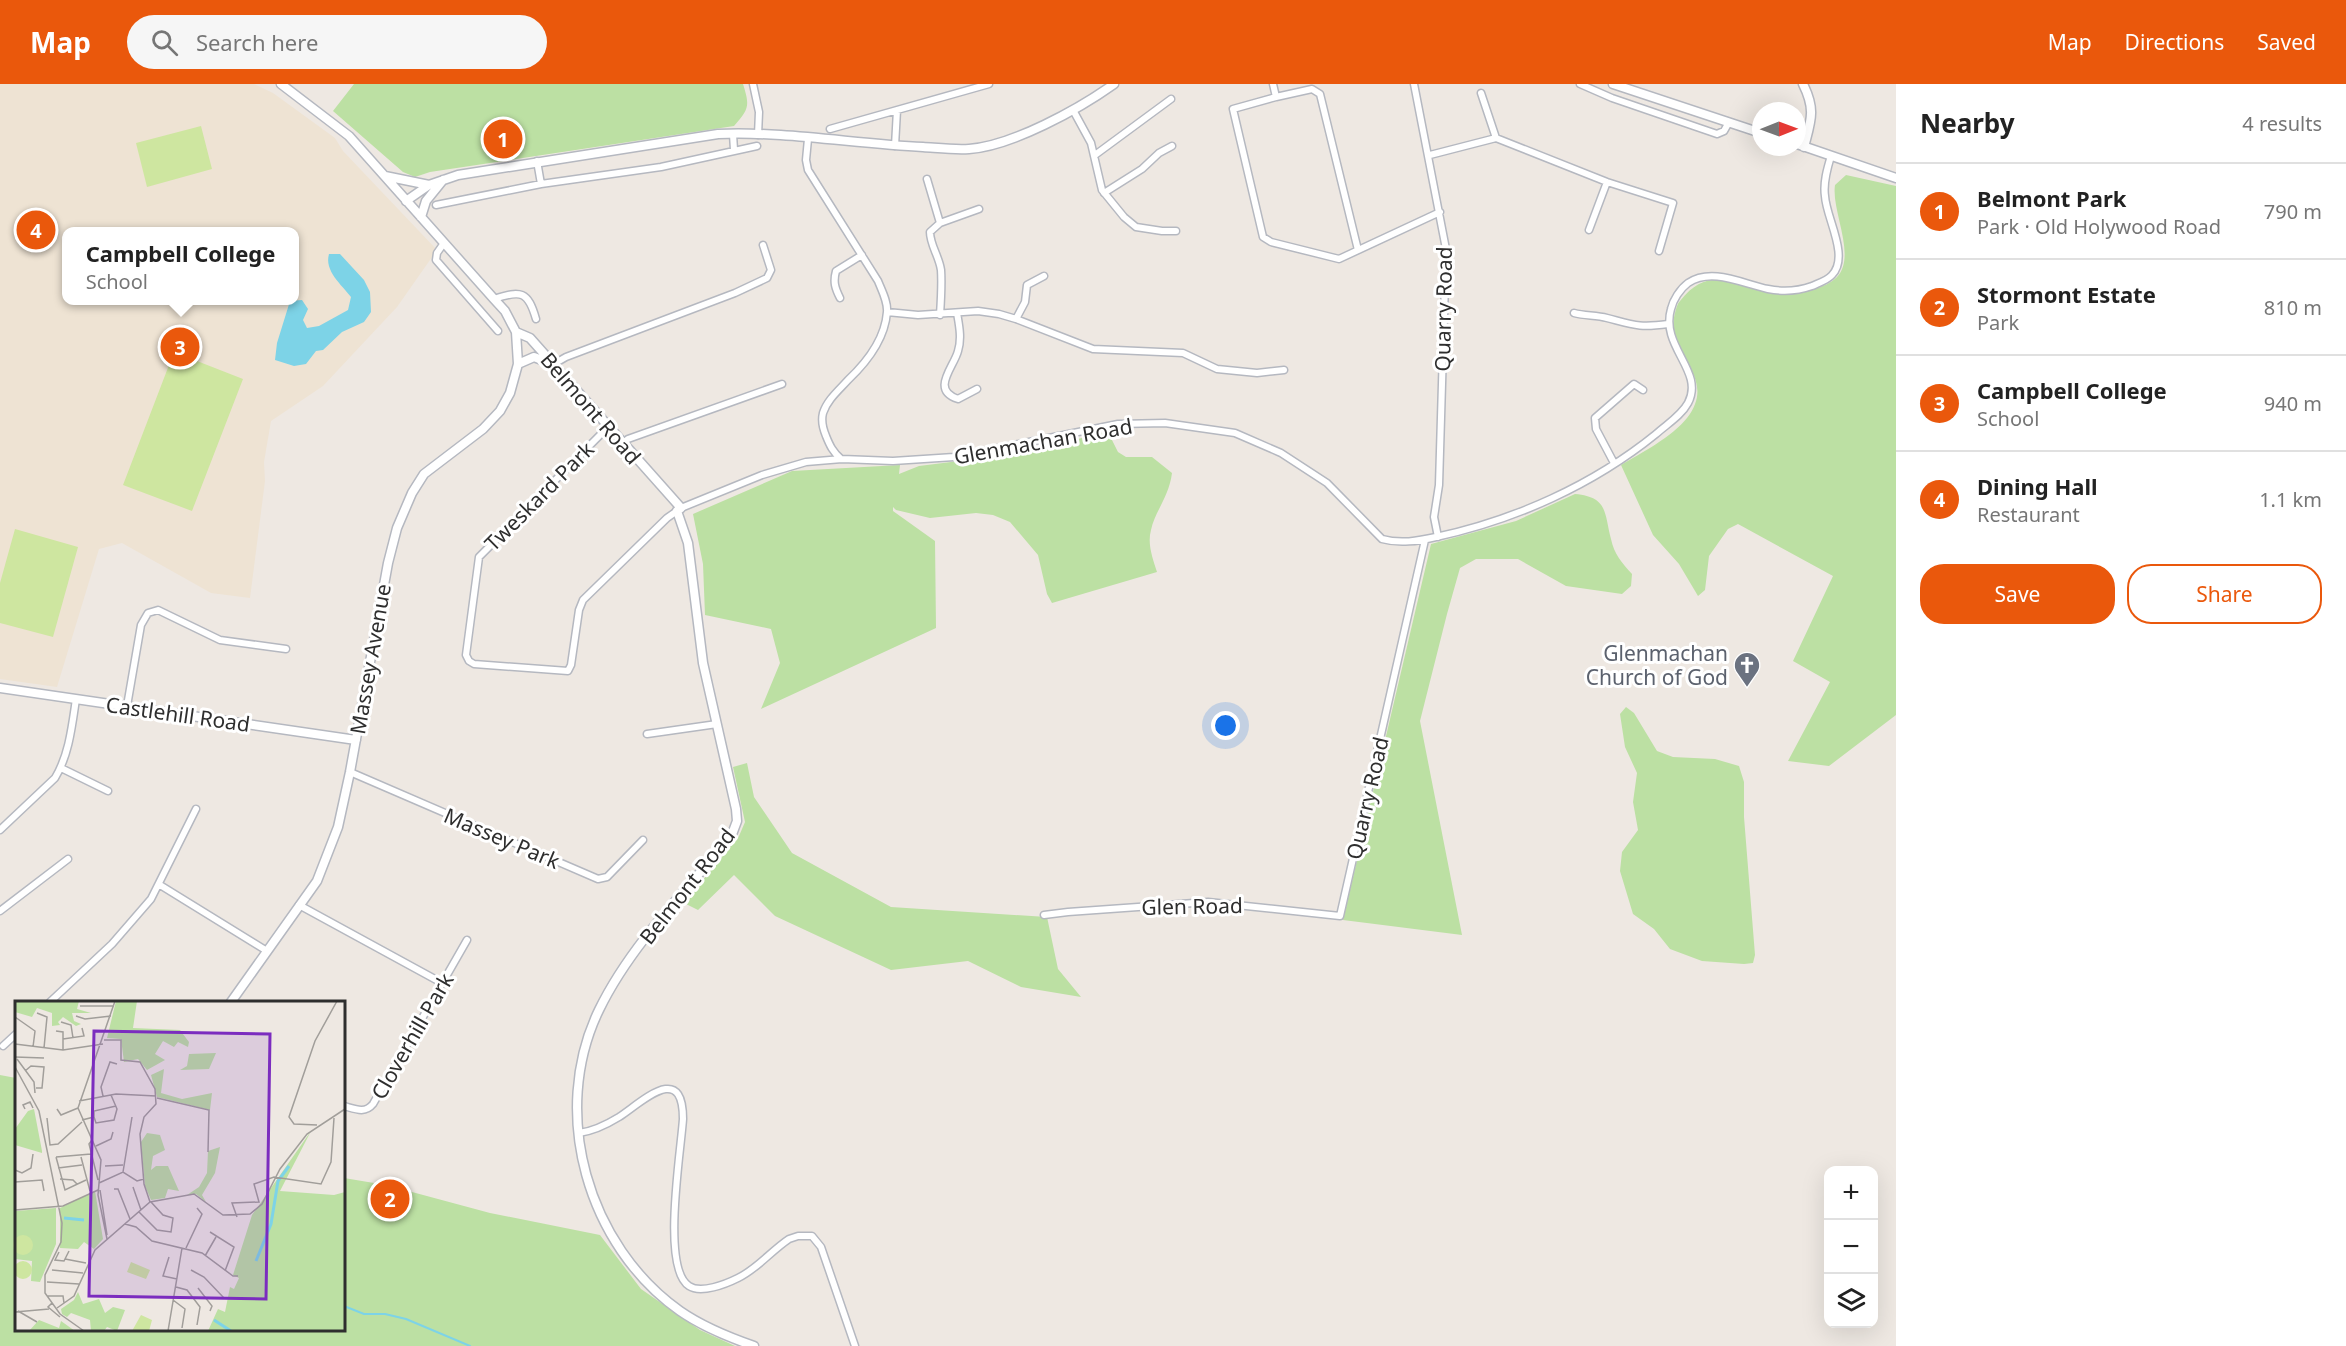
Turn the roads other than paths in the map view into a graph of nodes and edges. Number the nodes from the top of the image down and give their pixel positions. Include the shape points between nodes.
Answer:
1 (281, 84) edge
2 (753, 84) edge
3 (989, 84) edge
4 (1113, 84) edge
5 (1273, 84) edge
6 (1414, 84) edge
7 (1580, 84) edge
8 (1613, 84) edge
9 (1803, 84) edge
10 (1482, 93) dead end
11 (1276, 97) junction
12 (1171, 99) dead end
13 (897, 110) junction
14 (1072, 110) junction
15 (1729, 122) junction
16 (1806, 128) edge
17 (830, 129) dead end
18 (1752, 130) edge
19 (733, 134) junction
20 (758, 135) junction
21 (1496, 138) junction
22 (808, 139) junction
23 (757, 146) dead end
24 (895, 146) junction
25 (1173, 146) dead end
26 (1806, 148) edge
27 (734, 150) junction
28 (1095, 155) junction
29 (1430, 155) junction
30 (1831, 156) junction
31 (537, 161) junction
32 (384, 176) junction
33 (1896, 178) edge
34 (444, 179) junction
35 (927, 179) dead end
36 (1607, 182) junction
37 (541, 184) junction
38 (429, 185) junction
39 (1104, 193) junction
40 (406, 201) junction
41 (436, 205) dead end
42 (979, 209) dead end
43 (1440, 212) junction
44 (421, 217) junction
45 (940, 223) junction
46 (1589, 230) dead end
47 (1176, 231) dead end
48 (444, 243) junction
49 (763, 245) dead end
50 (1358, 250) junction
51 (1659, 251) dead end
52 (862, 255) junction
53 (1044, 276) dead end
54 (494, 298) junction
55 (840, 298) dead end
56 (887, 312) junction
57 (957, 313) junction
58 (1574, 313) dead end
59 (940, 315) junction
60 (536, 319) dead end
61 (1016, 319) junction
62 (1668, 324) junction
63 (498, 331) dead end
64 (516, 332) junction
65 (518, 364) junction
66 (552, 365) junction
67 (1284, 370) dead end
68 (782, 384) dead end
69 (977, 389) dead end
70 (1643, 390) dead end
71 (608, 427) junction
72 (622, 444) junction
73 (842, 459) junction
74 (1614, 463) junction
75 (679, 510) junction
76 (1438, 537) junction
77 (1425, 540) junction
78 (286, 649) dead end
79 (0, 688) edge
80 (76, 699) junction
81 (127, 706) junction
82 (717, 724) junction
83 (646, 734) dead end
84 (356, 740) junction
85 (61, 768) junction
86 (350, 772) junction
87 (108, 791) dead end
88 (196, 809) dead end
89 (0, 830) edge
90 (643, 840) dead end
91 (68, 859) dead end
92 (160, 885) junction
93 (299, 905) junction
94 (0, 910) edge
95 (1044, 915) dead end
96 (1341, 916) joint
97 (467, 940) dead end
98 (267, 951) junction
99 (442, 983) junction
100 (51, 1001) edge
101 (232, 1001) edge
102 (15, 1035) edge
103 (3, 1046) dead end
104 (345, 1106) edge
105 (579, 1133) junction
106 (754, 1346) edge
107 (855, 1346) edge

1 - 32 street, Belmont Road via 349,136
2 - 20 street via 759,112
3 - 13 street
4 - 14 street
5 - 11 street
6 - 29 street, Quarry Road
7 - 15 street via 1717,134 1725,132
8 - 15 street
9 - 16 street via 1812,110
10 - 21 street
11 - 50 street via 1312,89 1320,94
11 - 50 street via 1233,110 1263,237 1339,259
12 - 28 street
13 - 17 street
13 - 24 street
14 - 24 street via 1005,140 970,149
14 - 28 street
15 - 18 street
19 - 20 street
19 - 27 street
19 - 31 street
20 - 22 street
21 - 29 street
21 - 36 street
22 - 24 street
22 - 52 street via 808,170
23 - 27 street
25 - 39 street
26 - 30 street
27 - 37 street via 661,167
28 - 39 street
29 - 43 street, Quarry Road
30 - 33 street
30 - 62 street via 1824,186 1838,242 1833,275 1809,287 1783,290 1727,278 1703,278 1688,283 1673,301
31 - 34 street
31 - 37 street
32 - 38 street
32 - 40 street, Belmont Road
34 - 38 street
34 - 44 street via 426,201
35 - 45 street
36 - 46 street
36 - 51 street via 1673,202
37 - 41 street
38 - 40 street
39 - 47 street via 1136,227
40 - 44 street, Belmont Road
42 - 45 street
43 - 50 street
43 - 76 street, Quarry Road via 1446,249 1439,485 1434,517
44 - 48 street, Belmont Road
45 - 59 street via 930,232 941,270
48 - 54 street, Belmont Road
48 - 63 street via 436,260
49 - 66 street via 771,270 767,278
52 - 55 street via 836,271 835,288
52 - 56 street via 884,295
53 - 61 street via 1027,285 1025,302
54 - 60 street via 521,294 529,300
54 - 64 street, Belmont Road
56 - 59 street
56 - 73 street via 872,353 831,399 823,414 822,426 833,452
57 - 59 street
57 - 61 street via 978,311
57 - 69 street via 958,352 946,377 946,390 958,399
58 - 62 street via 1630,326
61 - 67 street via 1093,349 1183,352 1217,369 1257,373
62 - 74 street, Glenmachan Road via 1675,348 1690,375 1692,394 1680,414
64 - 65 street, Massey Avenue
64 - 66 street, Belmont Road via 530,338
65 - 66 street via 534,357
65 - 84 street, Massey Avenue via 500,411 483,429 424,474 408,501 388,563
66 - 71 street, Belmont Road
68 - 72 street
70 - 74 street via 1634,384 1595,418 1596,429
71 - 72 street, Belmont Road
71 - 75 street, Tweskard Park via 479,556 466,655 469,661 568,671 583,600
72 - 75 street, Belmont Road
73 - 75 street, Glenmachan Road via 806,462 762,475
73 - 77 street, Glenmachan Road via 954,458 1118,424 1165,423 1235,432 1281,453 1327,483 1382,539
74 - 76 street, Glenmachan Road via 1546,502 1489,524
75 - 82 street, Belmont Road via 688,543 703,663
76 - 77 street, Glenmachan Road
77 - 96 street, Quarry Road
78 - 81 street via 220,640 164,611 152,611 144,616 141,625
79 - 80 street, Castlehill Road
80 - 81 street, Castlehill Road
80 - 85 street
81 - 84 street, Castlehill Road
82 - 83 street
82 - 105 street, Belmont Road via 736,809 735,829 639,948 598,1012 580,1075
84 - 86 street, Massey Avenue
85 - 87 street
85 - 89 street
86 - 90 street, Massey Park via 598,879 607,877
86 - 93 street, Massey Avenue via 338,828 317,881
88 - 92 street
91 - 94 street
92 - 98 street
92 - 100 street via 112,944
93 - 98 street, Massey Avenue
93 - 99 street
95 - 96 street, Glen Road via 1208,902
97 - 99 street, Cloverhill Park
98 - 101 street, Massey Avenue
99 - 104 street, Cloverhill Park via 373,1104 363,1110
102 - 103 street
105 - 106 street, Belmont Road via 593,1196 627,1260 680,1310 709,1328
105 - 107 street via 608,1124 658,1090 671,1089 683,1106 673,1235 676,1262 684,1281 701,1288 724,1283 747,1273 789,1239 812,1236 821,1247

